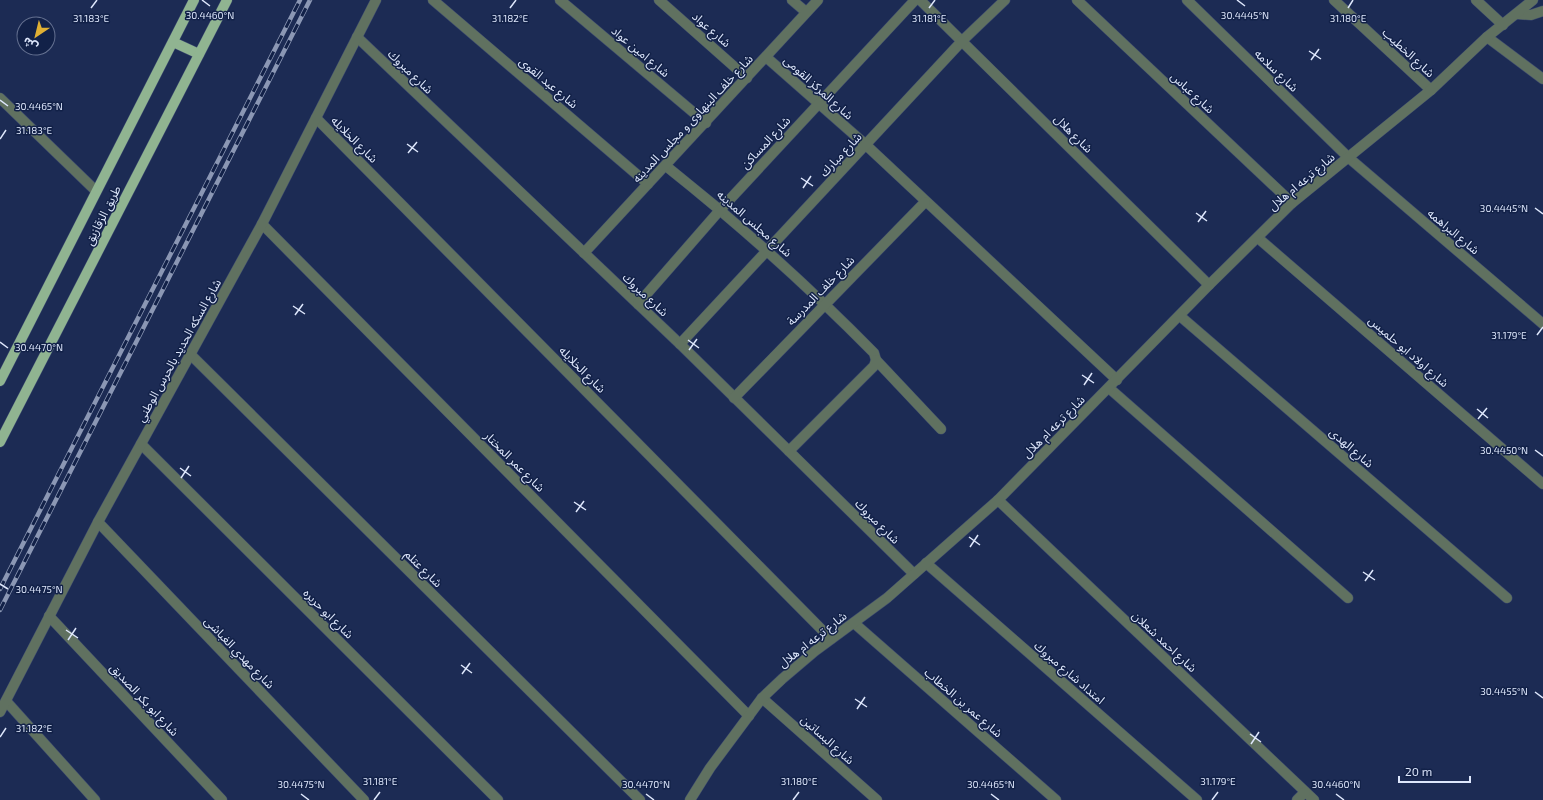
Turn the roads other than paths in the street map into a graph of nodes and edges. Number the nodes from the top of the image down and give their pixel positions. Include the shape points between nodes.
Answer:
1 (194, 0) edge
2 (227, 0) edge
3 (376, 0) edge
4 (433, 0) edge
5 (560, 0) edge
6 (659, 0) edge
7 (792, 0) edge
8 (818, 0) edge
9 (915, 0) edge
10 (920, 0) edge
11 (1005, 0) edge
12 (1077, 0) edge
13 (1187, 0) edge
14 (1334, 0) edge
15 (1476, 0) edge
16 (1533, 0) edge
17 (1543, 11) edge
18 (806, 12) junction
19 (1517, 14) junction
20 (1503, 25) junction
21 (357, 37) junction
22 (1487, 37) junction
23 (962, 40) junction
24 (174, 42) junction
25 (199, 54) junction
26 (766, 57) junction
27 (747, 78) junction
28 (1543, 78) edge
29 (1430, 90) junction
30 (0, 98) edge
31 (818, 103) junction
32 (316, 118) junction
33 (706, 123) junction
34 (866, 145) junction
35 (1349, 158) junction
36 (666, 166) junction
37 (648, 184) junction
38 (96, 191) junction
39 (925, 202) junction
40 (1292, 204) junction
41 (720, 210) junction
42 (262, 224) junction
43 (1258, 238) junction
44 (768, 251) junction
45 (584, 254) junction
46 (1209, 285) junction
47 (638, 304) junction
48 (825, 304) junction
49 (1180, 316) junction
50 (1543, 324) edge
51 (680, 344) junction
52 (190, 354) junction
53 (876, 360) junction
54 (1117, 380) junction
55 (0, 381) edge
56 (1109, 388) junction
57 (734, 398) junction
58 (941, 429) dead end
59 (0, 442) edge
60 (141, 444) junction
61 (789, 451) junction
62 (1543, 484) edge
63 (998, 500) junction
64 (98, 522) junction
65 (926, 563) junction
66 (914, 574) junction
67 (1348, 598) dead end
68 (1507, 598) dead end
69 (49, 616) junction
70 (854, 623) junction
71 (831, 639) junction
72 (762, 698) junction
73 (6, 701) junction
74 (0, 712) edge
75 (749, 716) junction
76 (1305, 792) junction
77 (691, 799) edge
78 (95, 800) edge
79 (222, 800) edge
80 (364, 800) edge
81 (498, 800) edge
82 (640, 800) edge
83 (877, 800) edge
84 (1056, 800) edge
85 (1197, 800) edge
86 (1297, 800) edge
87 (1314, 800) edge

1 - 24 main road, طريق الزقازيق
2 - 25 main road, طريق الزقازيق
3 - 21 street, شارع السكه الحديد بالحرس الوطني
4 - 37 street, شارع عبد القوى
5 - 33 street, شارع امين عواد
6 - 27 street, شارع عواد
7 - 18 street
8 - 18 street, شارع خلف البنهاوى و مجلس المدينه
9 - 31 street, شارع المساكن
10 - 23 street, شارع هلال
11 - 23 street, شارع مبارك
12 - 40 street, شارع عباس
13 - 35 street, شارع سلامه
14 - 29 street, شارع الخطيب
15 - 20 street
16 - 19 street, شارع ترعه ام هلال
17 - 19 street via 1531,15
18 - 26 street, شارع خلف البنهاوى و مجلس المدينه
19 - 20 street, شارع ترعه ام هلال
20 - 22 street, شارع ترعه ام هلال
21 - 32 street, شارع السكه الحديد بالحرس الوطني
21 - 45 street, شارع مبروك
22 - 28 street
22 - 29 street, شارع ترعه ام هلال
23 - 34 street, شارع مبارك
23 - 46 street, شارع هلال
24 - 25 main road
24 - 38 main road, طريق الزقازيق
25 - 59 main road, طريق الزقازيق
26 - 27 street, شارع خلف البنهاوى و مجلس المدينه
26 - 31 street, شارع المركز القومى
27 - 33 street, شارع خلف البنهاوى و مجلس المدينه
29 - 35 street, شارع ترعه ام هلال
30 - 38 street
31 - 34 street, شارع المركز القومى
31 - 41 street, شارع المساكن
32 - 42 street, شارع السكه الحديد بالحرس الوطني
32 - 71 street, شارع الخلايله
33 - 36 street, شارع خلف البنهاوى و مجلس المدينه
34 - 39 street, شارع المركز القومى
34 - 44 street, شارع مبارك
35 - 40 street, شارع ترعه ام هلال
35 - 50 street, شارع البراهمه
36 - 37 street, شارع خلف البنهاوى و مجلس المدينه
36 - 41 street, شارع مجلس المدينه
37 - 45 street, شارع خلف البنهاوى و مجلس المدينه
38 - 55 main road, طريق الزقازيق
39 - 48 street, شارع خلف المدرسة
39 - 54 street, شارع المركز القومى
40 - 43 street, شارع ترعه ام هلال
41 - 44 street, شارع مجلس المدينه
41 - 47 street, شارع المساكن
42 - 52 street, شارع السكه الحديد بالحرس الوطني
42 - 75 street, شارع عمر المختار
43 - 46 street, شارع ترعه ام هلال
43 - 62 street, شارع اولاد ابو حلميس
44 - 48 street, شارع مجلس المدينه
44 - 51 street, شارع مبارك
45 - 47 street, شارع مبروك
46 - 49 street, شارع ترعه ام هلال
47 - 51 street, شارع مبروك
48 - 53 street, شارع مجلس المدينه via 874,353
48 - 57 street, شارع خلف المدرسة
49 - 54 street, شارع ترعه ام هلال
49 - 68 street, شارع الهدى
51 - 57 street, شارع مبروك
52 - 60 street, شارع السكه الحديد بالحرس الوطني
52 - 82 street, شارع عتلم
53 - 58 street, شارع مجلس المدينه
53 - 61 street via 868,373
54 - 56 street, شارع ترعه ام هلال
56 - 63 street, شارع ترعه ام هلال
56 - 67 street
57 - 61 street, شارع مبروك
60 - 64 street, شارع السكه الحديد بالحرس الوطني
60 - 81 street, شارع ابو حريره
61 - 66 street, شارع مبروك
63 - 65 street, شارع ترعه ام هلال
63 - 76 street, شارع احمد شعلان
64 - 69 street, شارع السكه الحديد بالحرس الوطني
64 - 80 street, شارع مهدي الغباشى
65 - 66 street, شارع ترعه ام هلال
65 - 85 street, امتداد شارع مبروك
66 - 70 street, شارع ترعه ام هلال
69 - 73 street, شارع السكه الحديد بالحرس الوطني
69 - 79 street, شارع ابو بكر الصديق
70 - 71 street, شارع ترعه ام هلال
70 - 84 street, شارع عمر بن الخطاب
71 - 72 street, شارع ترعه ام هلال
72 - 75 street, شارع ترعه ام هلال
72 - 83 street, شارع البساتين
73 - 74 street, شارع السكه الحديد بالحرس الوطني
73 - 78 street
75 - 77 street, شارع ترعه ام هلال
76 - 86 street
76 - 87 street, شارع احمد شعلان

